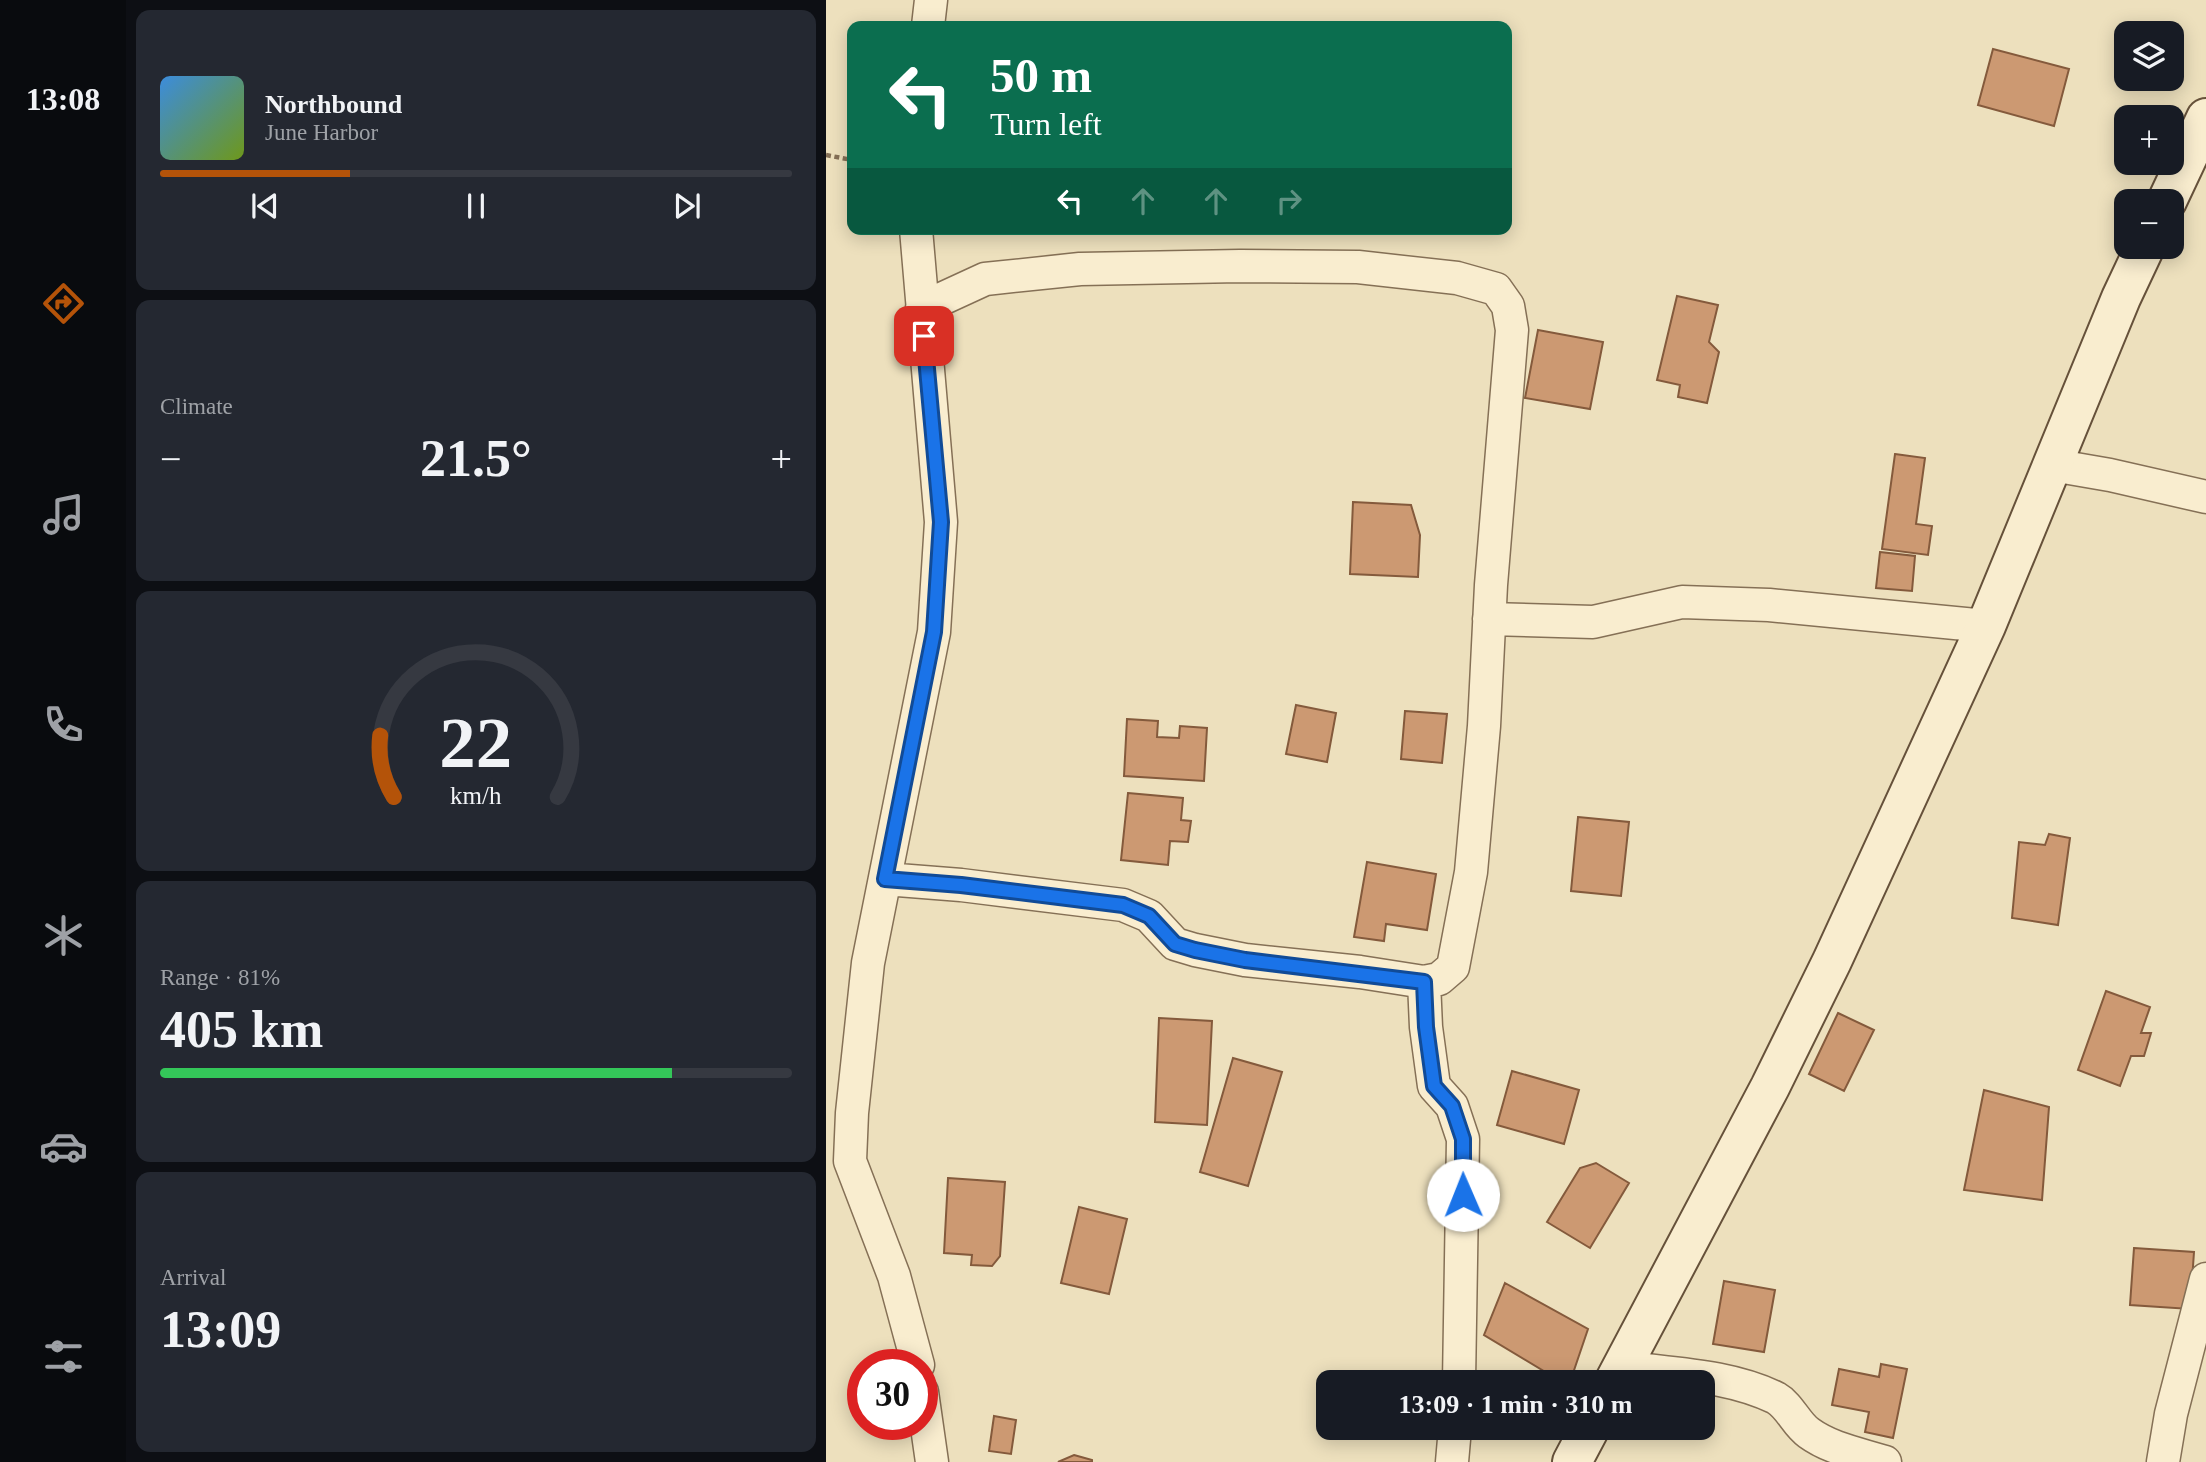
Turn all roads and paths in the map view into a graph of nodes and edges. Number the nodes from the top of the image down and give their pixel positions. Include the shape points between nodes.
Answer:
1 (931, 0) edge
2 (929, 21) edge
3 (2206, 118) edge
4 (826, 155) edge
5 (847, 159) edge
6 (2172, 189) edge
7 (916, 235) edge
8 (2139, 259) edge
9 (922, 308) junction
10 (2052, 465) junction
11 (2206, 497) edge
12 (1489, 619) junction
13 (1986, 626) junction
14 (885, 879) junction
15 (1424, 982) junction
16 (2206, 1279) edge
17 (914, 1349) edge
18 (1459, 1370) edge
19 (1621, 1370) edge
20 (1715, 1379) edge
21 (929, 1440) edge
22 (1454, 1440) edge
23 (1584, 1440) edge
24 (932, 1462) edge
25 (1452, 1462) edge
26 (1572, 1462) edge
27 (1885, 1462) edge
28 (2163, 1462) edge

1 - 2 street
3 - 6 street
4 - 5 path
7 - 9 street
8 - 10 street
9 - 12 street via 985,279 1080,269 1358,267 1457,278 1496,289 1507,306 1512,330
9 - 14 street via 941,522 934,632
10 - 11 street
10 - 13 street
12 - 13 street via 1593,622 1682,602 1769,605
12 - 15 street via 1471,872 1453,967
13 - 19 street via 1770,1087
14 - 15 street via 1123,905 1149,916 1175,944 1195,950
14 - 17 street via 868,963 850,1161 894,1276
15 - 18 street via 1434,1086 1452,1106 1463,1139
16 - 28 street
20 - 27 street via 1755,1389 1780,1401 1807,1432
21 - 24 street
22 - 25 street
23 - 26 street

